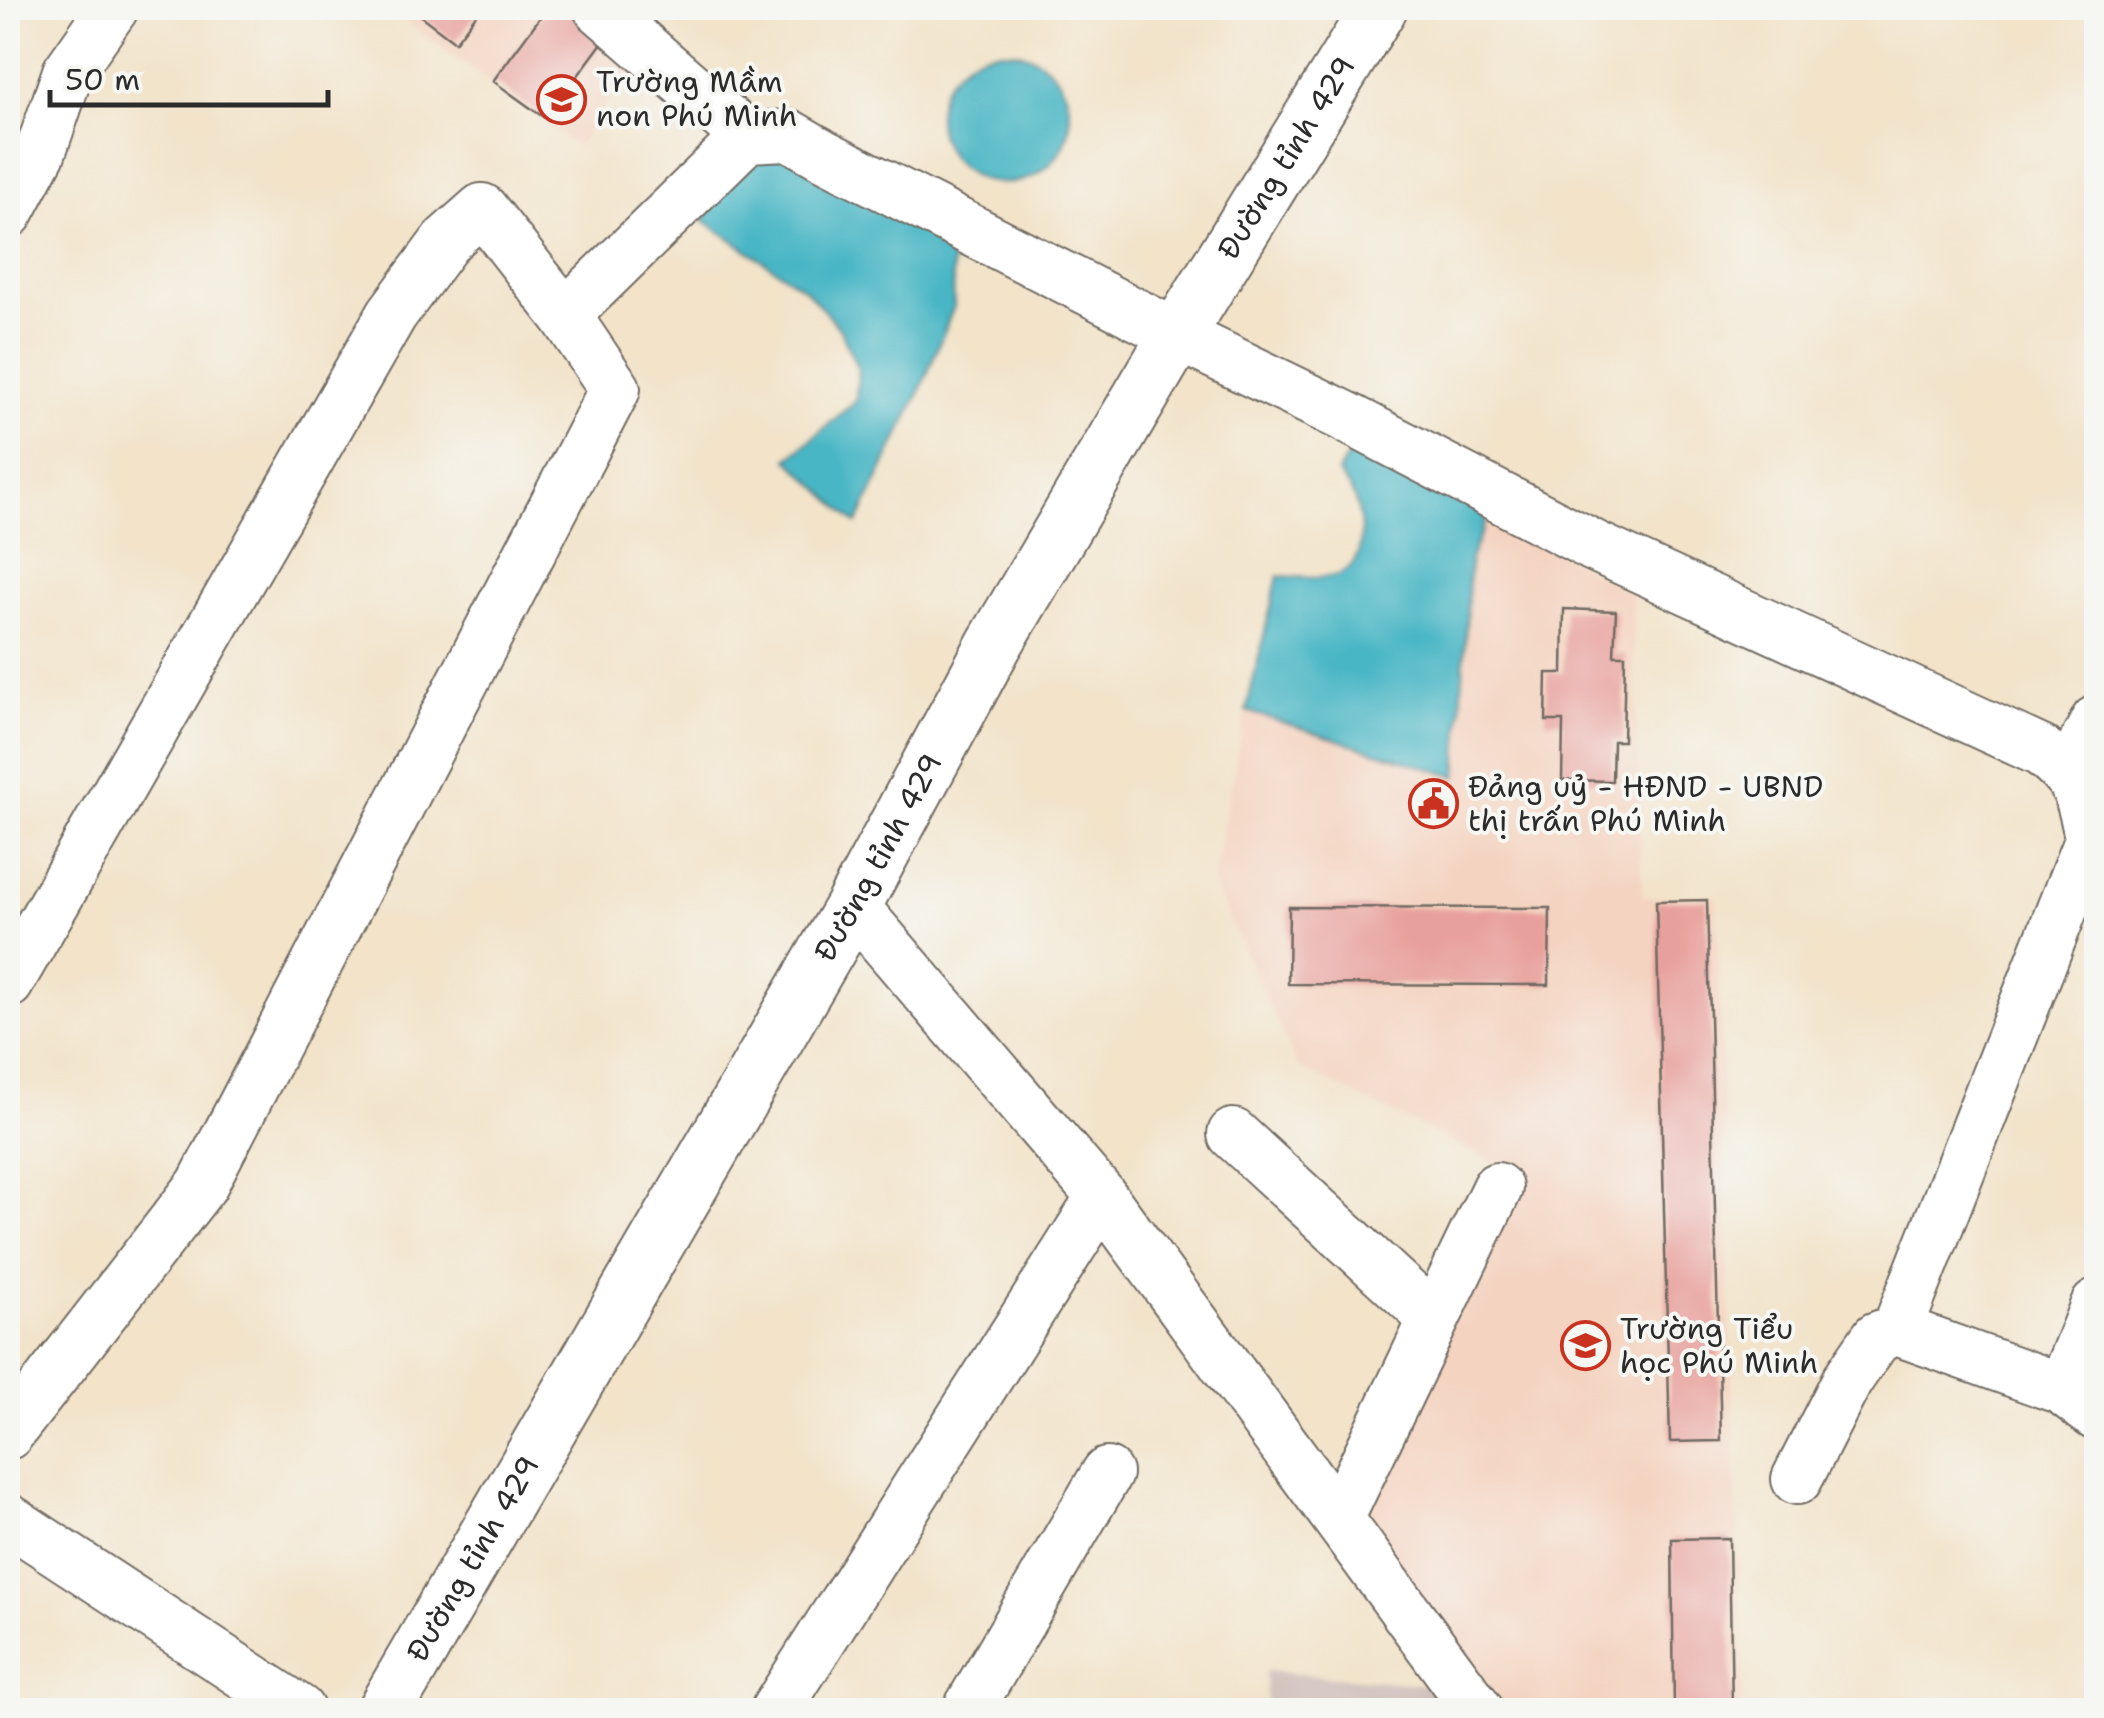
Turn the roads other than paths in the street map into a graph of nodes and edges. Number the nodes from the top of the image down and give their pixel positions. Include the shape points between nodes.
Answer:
1 (113, 8) edge
2 (598, 8) edge
3 (1379, 8) edge
4 (747, 137) junction
5 (8, 213) edge
6 (565, 315) junction
7 (1178, 335) junction
8 (2096, 720) edge
9 (2068, 775) junction
10 (2093, 839) edge
11 (853, 906) junction
12 (8, 984) edge
13 (1233, 1134) dead end
14 (1497, 1188) dead end
15 (1102, 1197) junction
16 (2096, 1305) edge
17 (1434, 1319) junction
18 (1897, 1330) junction
19 (2079, 1402) edge
20 (8, 1434) edge
21 (1108, 1473) dead end
22 (1797, 1479) dead end
23 (1338, 1518) junction
24 (8, 1519) edge
25 (798, 1703) edge
26 (299, 1710) edge
27 (385, 1710) edge
28 (968, 1710) edge
29 (1478, 1710) edge

1 - 5 street via 68,72 40,153
2 - 4 street
3 - 7 main road, Đường tỉnh 429
4 - 6 street
4 - 7 street via 788,134
6 - 12 street via 482,209 447,240 392,314
6 - 20 street via 614,388 202,1185
7 - 9 street via 1594,546 2040,752
7 - 11 main road, Đường tỉnh 429 via 994,645
8 - 9 street
9 - 10 street
10 - 18 street
11 - 15 street
11 - 27 main road, Đường tỉnh 429
13 - 17 street
14 - 17 street
15 - 23 street
15 - 25 street
16 - 19 street
17 - 23 street
18 - 19 street
18 - 22 street via 1878,1337 1848,1379
21 - 28 street
23 - 29 street
24 - 26 street

